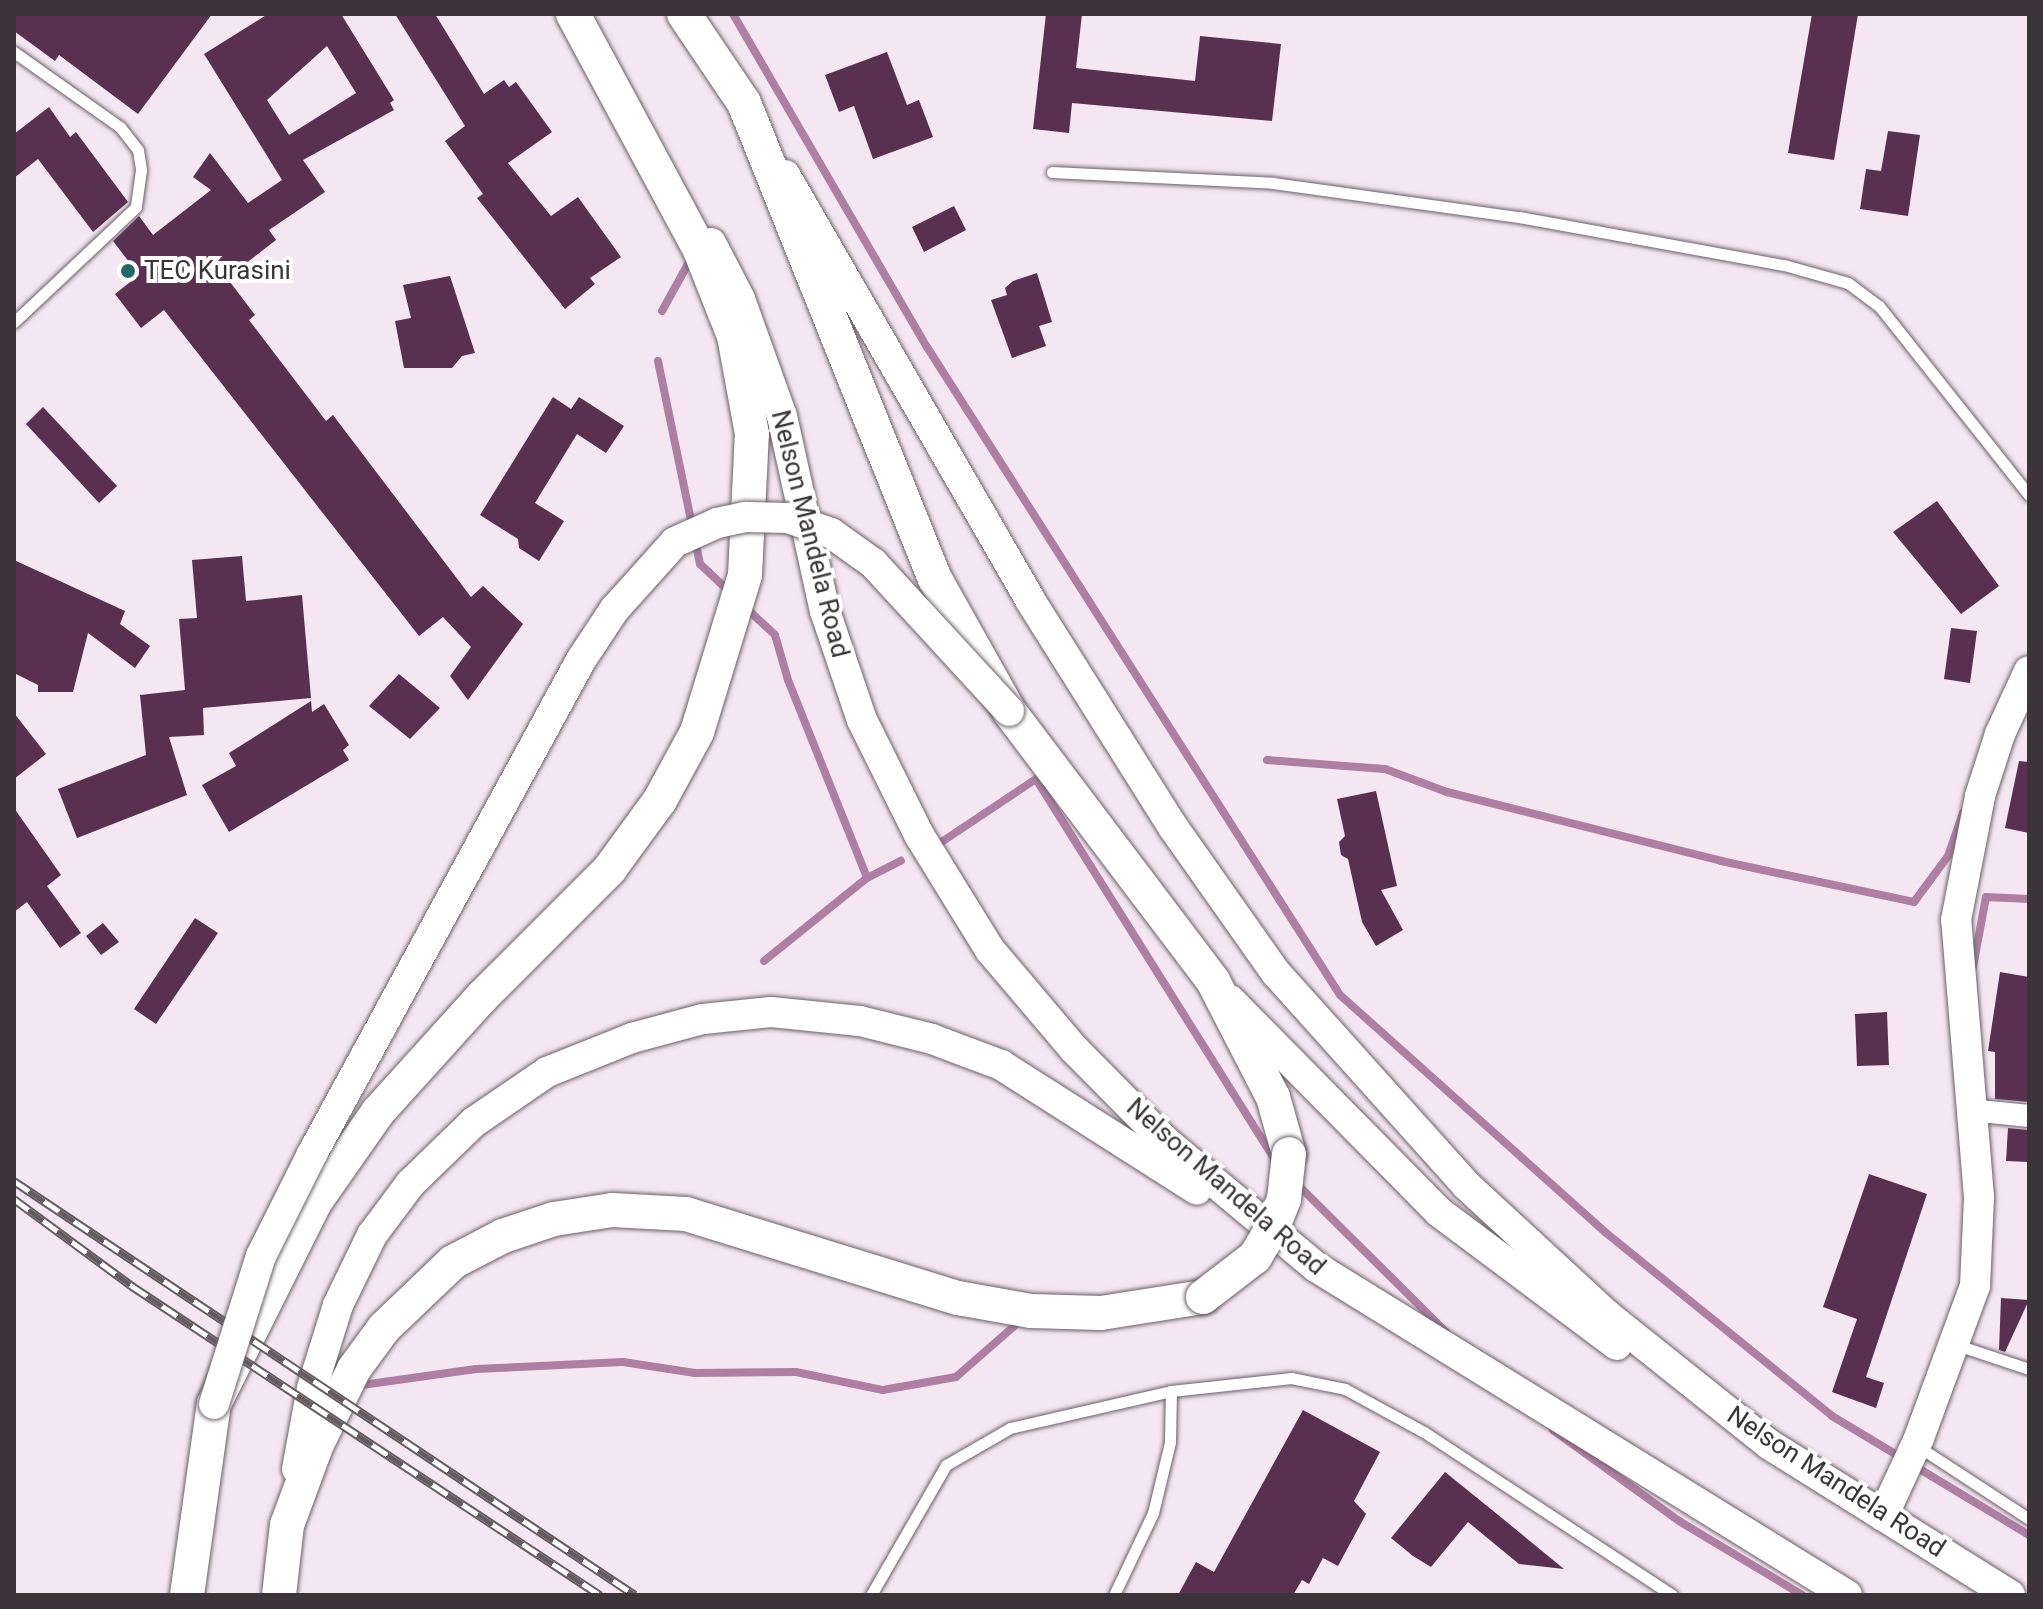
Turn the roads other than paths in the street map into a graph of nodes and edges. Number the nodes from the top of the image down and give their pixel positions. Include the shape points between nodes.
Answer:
1 (573, 14) edge
2 (684, 14) edge
3 (14, 52) edge
4 (603, 62) junction
5 (744, 103) junction
6 (1052, 172) dead end
7 (14, 322) edge
8 (2029, 495) edge
9 (2029, 671) edge
10 (1009, 711) junction
11 (1213, 981) junction
12 (1969, 1110) junction
13 (2029, 1116) edge
14 (1316, 1267) junction
15 (1954, 1344) junction
16 (2029, 1369) edge
17 (1171, 1391) junction
18 (214, 1404) junction
19 (1770, 1445) junction
20 (1916, 1445) junction
21 (1883, 1516) junction
22 (2029, 1519) edge
23 (287, 1525) junction
24 (1841, 1594) edge
25 (187, 1595) edge
26 (279, 1595) edge
27 (871, 1595) edge
28 (1114, 1595) edge
29 (1672, 1595) edge
30 (2010, 1595) edge

1 - 4 main road, Nelson Mandela Road
2 - 5 main road, Nelson Mandela Road
3 - 7 lane via 120,127 138,150 141,170 136,207
4 - 14 main road, Nelson Mandela Road via 687,199 740,299 782,416 825,611 862,720 919,835 990,950 1074,1049 1165,1141
4 - 18 main road via 700,250 734,336 752,434 752,498 745,575 734,615 697,732 660,800 609,870 378,1112 315,1202
5 - 10 main road via 935,579
5 - 19 main road, Nelson Mandela Road via 1030,600 1173,827 1276,973 1466,1185 1607,1315
6 - 8 lane via 1273,183 1519,217 1784,265 1848,283 1879,306
9 - 12 main road via 2000,734 1980,796 1956,920
10 - 11 main road
10 - 18 main road, bridge via 873,563 831,533 788,518 746,517 675,542 614,610 581,660 312,1154 261,1256
11 - 19 main road via 1336,1113 1439,1212 1572,1315
11 - 23 main road, bridge via 1273,1097 1289,1154 1284,1199 1272,1229 1255,1257 1203,1297 1101,1313 1031,1311 958,1298 686,1214 612,1210 554,1219 503,1236 453,1262 384,1328 354,1369 317,1444
12 - 13 street
12 - 15 main road via 1979,1197 1975,1286
14 - 23 main road via 1001,1065 932,1039 860,1021 771,1012 703,1019 632,1038 547,1072 474,1122 410,1184 372,1235 338,1305 312,1388
14 - 24 main road, Nelson Mandela Road
15 - 16 lane
15 - 20 main road
17 - 27 lane via 1010,1428 946,1465
17 - 28 lane via 1170,1442 1153,1513
17 - 29 lane via 1291,1378 1345,1389 1424,1432
18 - 25 main road
19 - 21 main road, Nelson Mandela Road
20 - 21 main road
20 - 22 lane
21 - 30 main road, Nelson Mandela Road
23 - 26 main road

